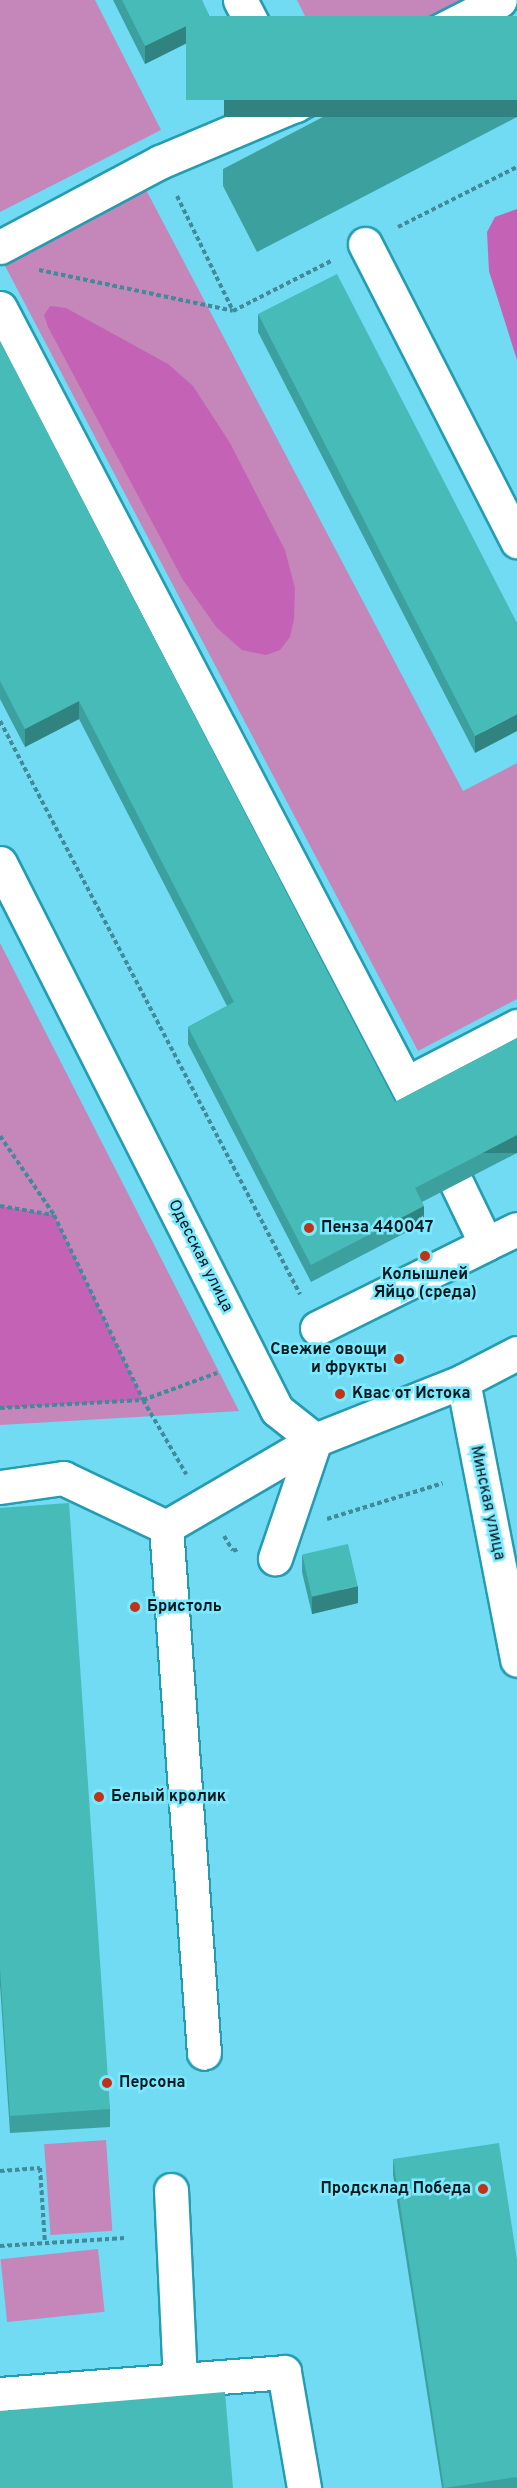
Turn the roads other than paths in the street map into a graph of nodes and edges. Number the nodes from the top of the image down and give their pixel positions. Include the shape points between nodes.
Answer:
1 (240, 0) edge
2 (500, 0) edge
3 (295, 105) junction
4 (365, 244) road end
5 (0, 247) edge
6 (0, 308) edge
7 (517, 541) edge
8 (0, 863) edge
9 (517, 1026) edge
10 (457, 1184) edge
11 (517, 1229) edge
12 (486, 1244) junction
13 (318, 1328) road end
14 (517, 1353) edge
15 (463, 1382) junction
16 (315, 1440) junction
17 (0, 1487) edge
18 (166, 1527) junction
19 (275, 1558) dead end
20 (509, 1566) edge
21 (517, 1660) edge
22 (204, 2053) dead end
23 (171, 2190) dead end
24 (180, 2380) junction
25 (0, 2394) edge
26 (304, 2488) edge

1 - 3 street
2 - 3 street
3 - 5 street via 160,162
4 - 7 street
6 - 9 street via 413,1095
8 - 16 street, Одесская улица via 277,1410
10 - 12 street
11 - 12 street
12 - 13 street
14 - 15 street
15 - 16 street
15 - 20 street, Минская улица
16 - 18 street
16 - 19 street
17 - 18 street via 63,1478
18 - 22 street
20 - 21 street, Минская улица
23 - 24 street
24 - 25 street
24 - 26 street via 284,2372

